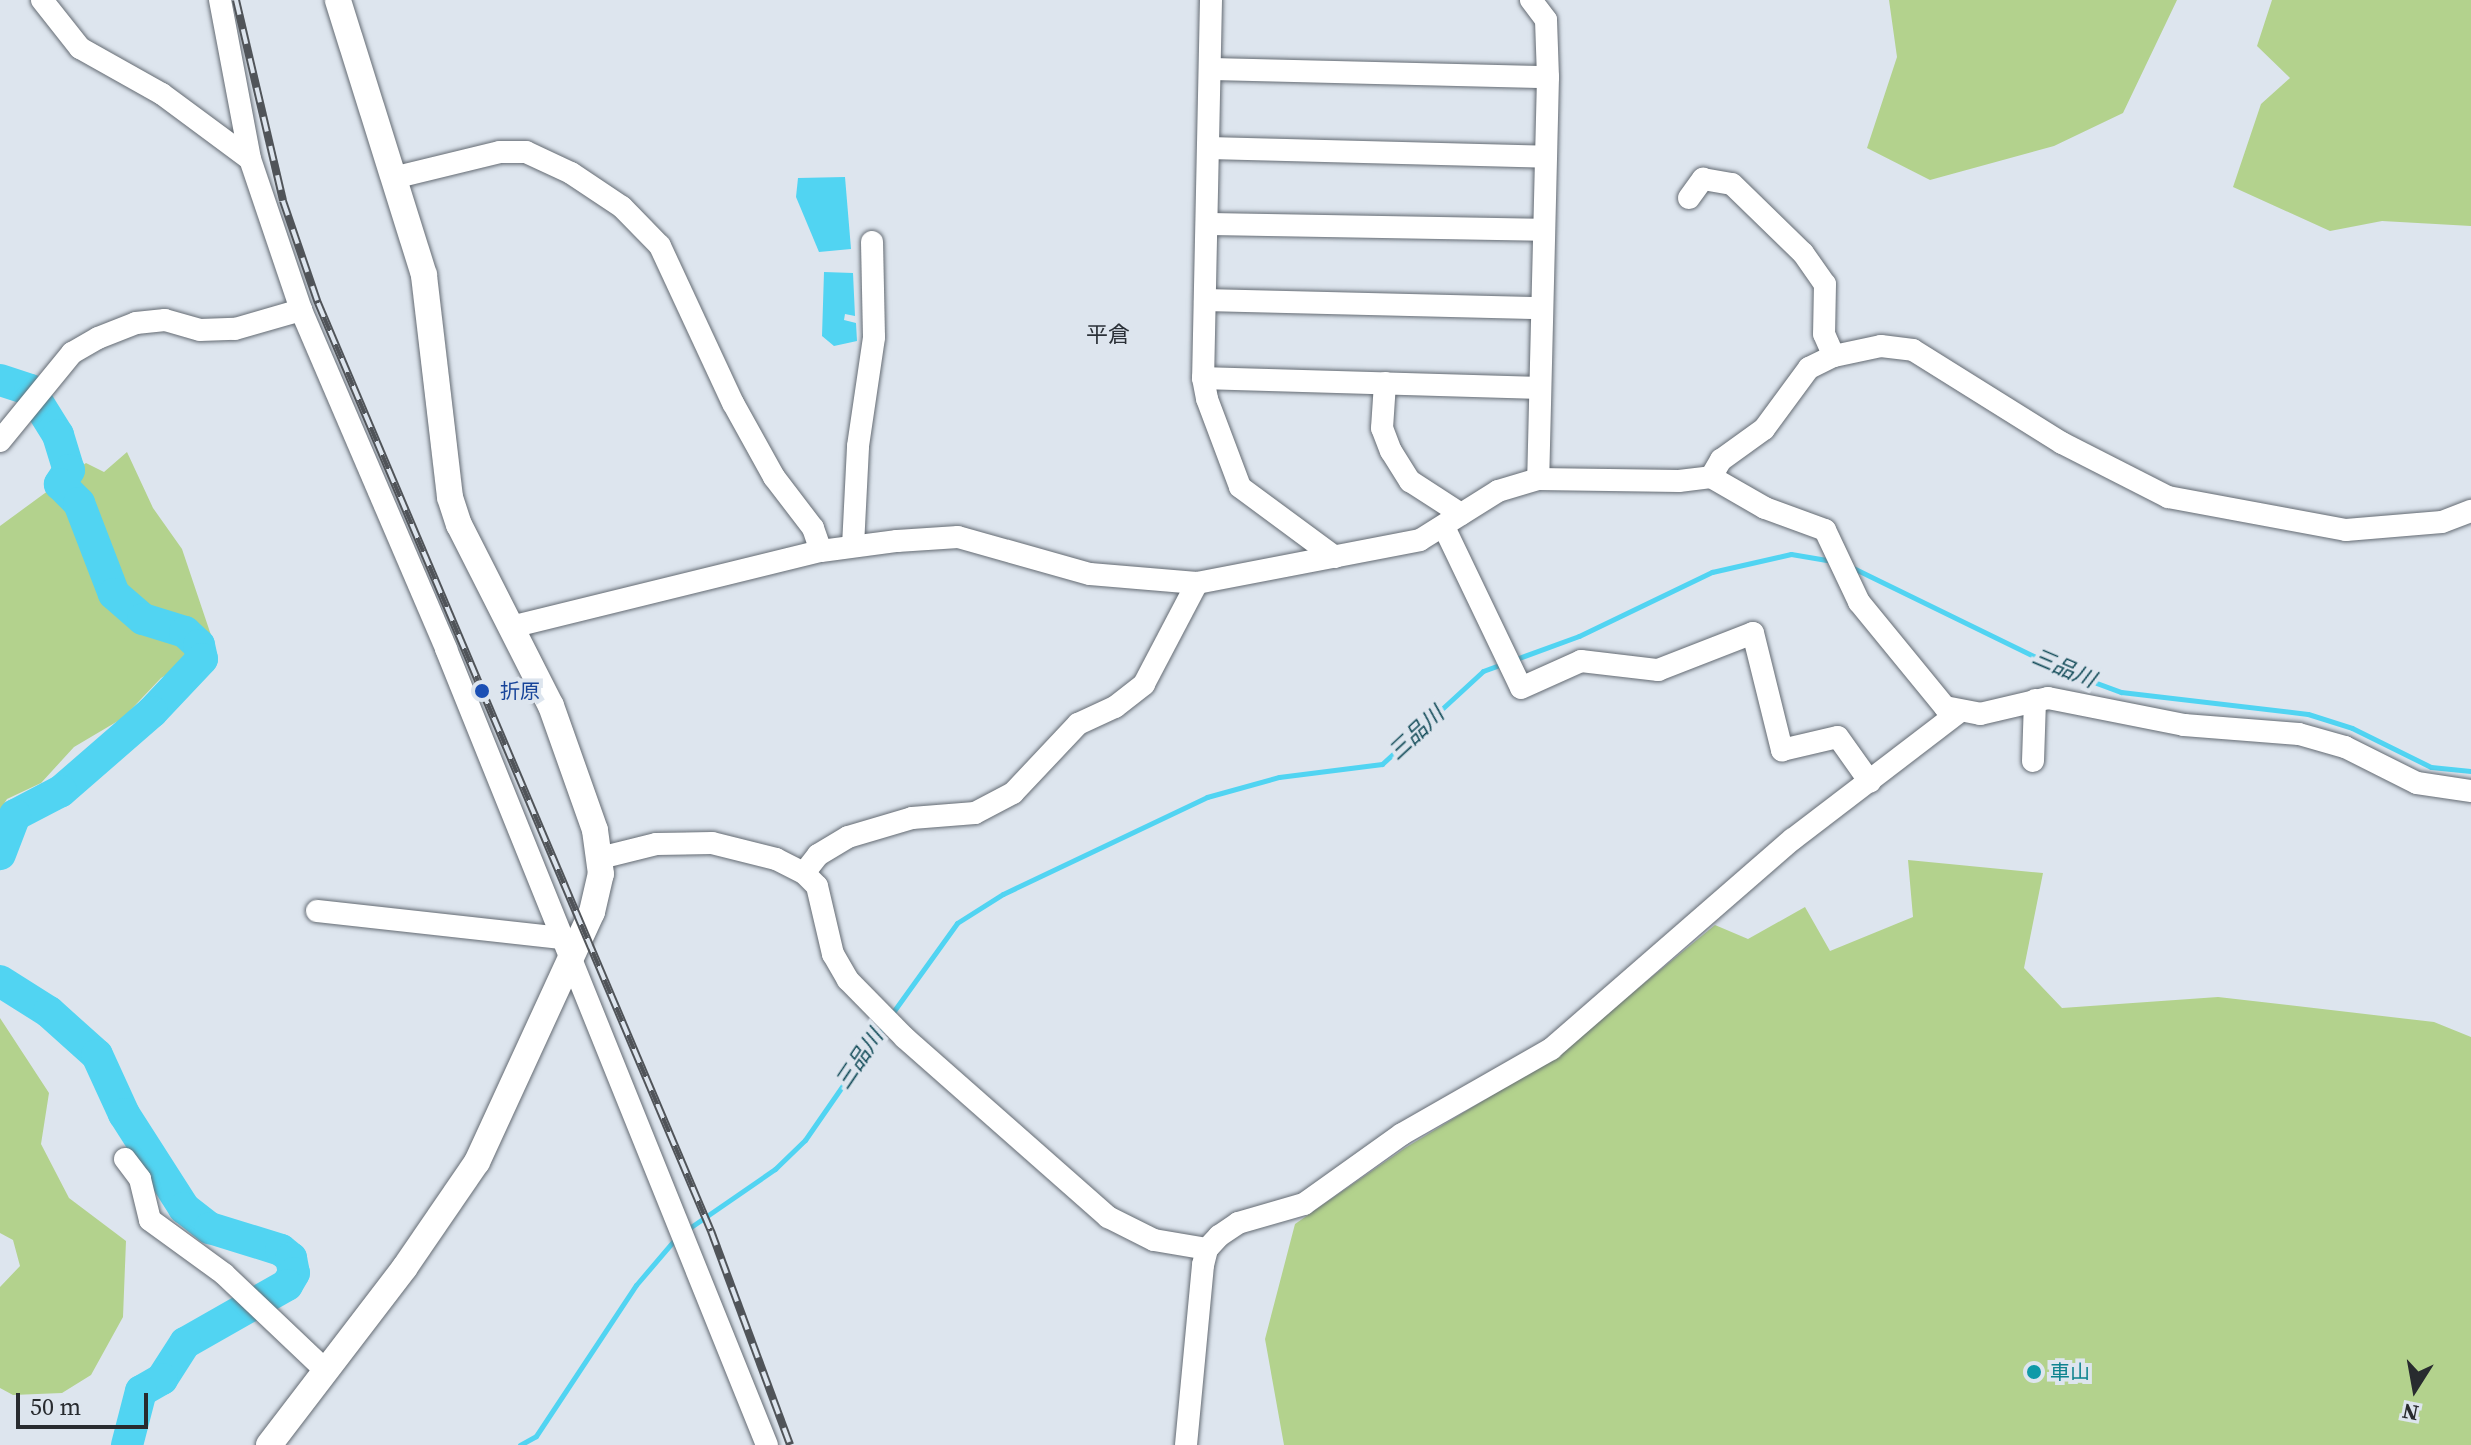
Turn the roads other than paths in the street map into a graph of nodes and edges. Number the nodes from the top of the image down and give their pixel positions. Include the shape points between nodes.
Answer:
1 (42, 0) edge
2 (220, 0) edge
3 (338, 0) edge
4 (1211, 0) edge
5 (1531, 0) edge
6 (1213, 69) junction
7 (1548, 77) junction
8 (1210, 148) junction
9 (1546, 157) junction
10 (250, 159) junction
11 (393, 178) junction
12 (1689, 198) dead end
13 (1207, 224) junction
14 (1543, 230) junction
15 (872, 242) dead end
16 (1205, 300) junction
17 (1542, 308) junction
18 (301, 310) junction
19 (1834, 356) junction
20 (1203, 378) junction
21 (1385, 383) junction
22 (1539, 388) junction
23 (4, 437) edge
24 (1711, 477) junction
25 (1538, 479) junction
26 (2471, 511) edge
27 (1453, 520) junction
28 (853, 546) junction
29 (821, 551) junction
30 (1335, 557) junction
31 (1197, 583) junction
32 (511, 627) junction
33 (2035, 700) junction
34 (1959, 712) junction
35 (2033, 761) dead end
36 (1870, 782) junction
37 (2471, 791) edge
38 (600, 858) junction
39 (804, 873) junction
40 (317, 911) dead end
41 (565, 948) junction
42 (125, 1159) dead end
43 (1207, 1249) junction
44 (324, 1369) junction
45 (269, 1445) edge
46 (767, 1445) edge
47 (1186, 1445) edge

1 - 10 street via 80,48 162,94
2 - 10 street
3 - 11 street
4 - 6 street
5 - 7 street via 1546,20
6 - 7 street
6 - 8 street
7 - 9 street
8 - 9 street
8 - 13 street
9 - 14 street
10 - 18 street
11 - 29 street via 500,152 526,152 571,173 622,207 660,246 733,403 774,477 813,528
11 - 32 street via 424,275 450,497
12 - 19 street via 1703,179 1732,184 1803,253 1825,284 1824,334
13 - 14 street
13 - 16 street
14 - 17 street
15 - 28 street via 874,337 858,446
16 - 17 street
16 - 20 street
17 - 22 street
18 - 23 street via 235,329 200,330 165,320 136,323 72,353
18 - 41 street via 446,649
19 - 24 street via 1809,368 1764,429 1721,460
19 - 26 street via 1881,346 1913,350 2062,443 2181,500 2346,530 2442,522
20 - 21 street
20 - 30 street via 1240,487
21 - 22 street
21 - 27 street via 1382,428 1391,451 1410,481
22 - 25 street
24 - 25 street
24 - 34 street via 1765,508 1825,530 1859,602 1945,707
25 - 27 street via 1498,491
27 - 30 street via 1420,540
27 - 36 street via 1519,685 1581,661 1658,670 1753,633 1782,750 1838,737
28 - 29 street
28 - 31 street via 958,537 1090,574
29 - 32 street
30 - 31 street
31 - 39 street via 1144,684 1115,707 1078,724 1013,793 975,813 912,818 848,837 818,855
32 - 38 street via 551,706
33 - 34 street via 1980,714
33 - 35 street
33 - 37 street via 2184,725 2321,738 2417,783
34 - 36 street
36 - 43 street via 1793,839 1551,1049 1402,1134 1304,1204 1238,1223
38 - 39 street via 656,844 700,842 776,859
38 - 41 street via 592,912
39 - 43 street via 817,886 833,954 905,1038 1108,1217 1154,1240
40 - 41 street
41 - 44 street via 525,1066 477,1162 405,1267
41 - 46 street
42 - 44 street via 140,1179 150,1220 268,1314
43 - 47 street
44 - 45 street

